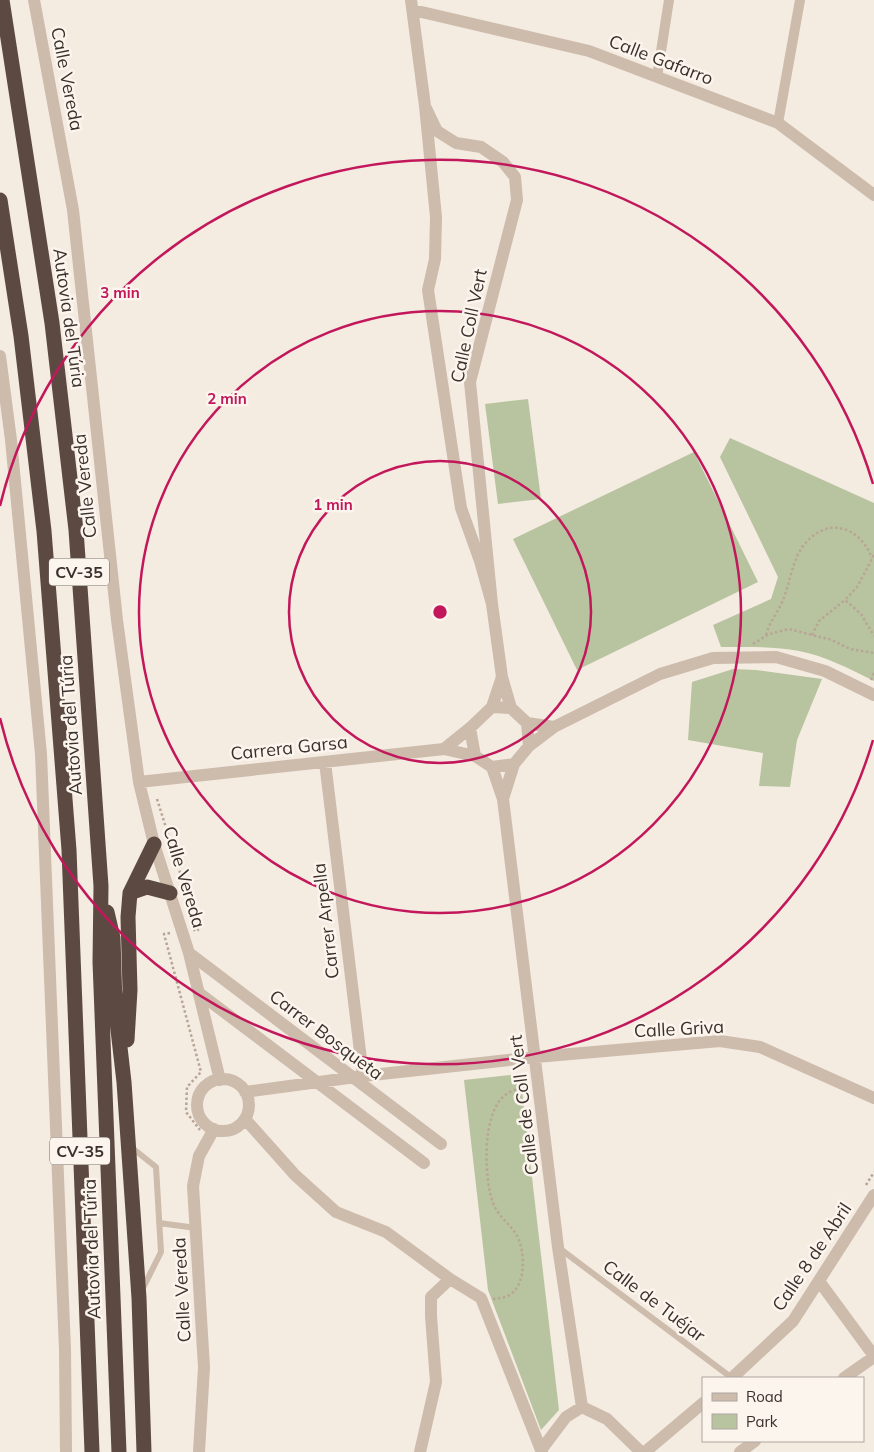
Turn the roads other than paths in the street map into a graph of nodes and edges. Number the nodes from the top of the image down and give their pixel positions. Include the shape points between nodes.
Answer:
1 (2, 0) edge
2 (34, 0) edge
3 (669, 0) edge
4 (800, 0) edge
5 (412, 5) edge
6 (657, 77) junction
7 (425, 106) junction
8 (778, 124) junction
9 (874, 195) edge
10 (0, 200) edge
11 (0, 356) edge
12 (492, 604) junction
13 (502, 677) junction
14 (874, 695) edge
15 (492, 707) junction
16 (510, 708) junction
17 (527, 723) junction
18 (554, 727) junction
19 (470, 728) junction
20 (529, 746) junction
21 (444, 748) junction
22 (476, 756) junction
23 (325, 762) junction
24 (514, 764) junction
25 (492, 767) junction
26 (139, 782) junction
27 (503, 799) junction
28 (154, 844) junction
29 (101, 886) junction
30 (130, 893) junction
31 (170, 894) junction
32 (189, 953) junction
33 (199, 993) junction
34 (536, 1057) junction
35 (358, 1077) junction
36 (220, 1080) junction
37 (124, 1082) junction
38 (316, 1082) junction
39 (245, 1092) junction
40 (874, 1098) edge
41 (245, 1119) junction
42 (214, 1129) junction
43 (127, 1144) junction
44 (441, 1144) dead end
45 (424, 1163) dead end
46 (869, 1192) edge
47 (159, 1223) junction
48 (196, 1228) junction
49 (558, 1248) junction
50 (450, 1279) junction
51 (818, 1281) junction
52 (138, 1298) junction
53 (874, 1356) edge
54 (731, 1377) edge
55 (733, 1377) edge
56 (845, 1377) edge
57 (702, 1405) edge
58 (582, 1407) junction
59 (754, 1442) edge
60 (542, 1451) edge
61 (66, 1452) edge
62 (92, 1452) edge
63 (118, 1452) edge
64 (144, 1452) edge
65 (199, 1452) edge
66 (420, 1452) edge
67 (641, 1452) edge
68 (646, 1452) edge
69 (740, 1452) edge

1 - 29 highway, Autovia del Túria / CV-35 via 52,323 76,530
2 - 26 street, Calle Vereda via 73,210 117,620
3 - 6 street
4 - 8 street
5 - 6 street, Calle Gafarro via 589,51
5 - 7 street, Calle Coll Vert
6 - 8 street, Calle Gafarro
7 - 12 street, Calle Coll Vert via 436,217 435,259 428,290 461,508
7 - 12 street, Calle Coll Vert via 437,131 456,143 480,146 503,162 515,177 517,200 470,382
8 - 9 street, Calle Gafarro
10 - 62 highway, Autovia del Túria / CV-35 via 21,336 44,531 68,850
11 - 61 street via 12,440 40,754 65,1350
12 - 13 street, Calle Coll Vert
13 - 15 street, Calle Coll Vert
13 - 16 street, Calle Coll Vert
14 - 18 street via 825,671 776,657 713,658 660,674
15 - 16 street
15 - 19 street
16 - 17 street
17 - 18 street
17 - 20 street
18 - 20 street
19 - 21 street
19 - 22 street
20 - 24 street
21 - 22 street, Carrera Garsa
21 - 23 street, Carrera Garsa
22 - 25 street
23 - 26 street, Carrera Garsa
23 - 35 street, Carrer Arpella
24 - 25 street
24 - 27 street, Calle de Coll Vert
25 - 27 street, Calle de Coll Vert
26 - 28 street, Calle Vereda
27 - 34 street, Calle de Coll Vert
28 - 30 highway
28 - 31 street, Calle Vereda
29 - 37 highway via 113,938
29 - 63 highway, Autovia del Túria / CV-35 via 100,962
30 - 31 highway via 147,887
30 - 37 highway via 130,990
31 - 32 street, Calle Vereda
32 - 33 street, Calle Vereda
32 - 35 street, Carrer Bosqueta
33 - 36 street, Calle Vereda
33 - 38 street
34 - 35 street, Calle Griva
34 - 40 street, Calle Griva via 720,1041 760,1047
34 - 49 street, Calle de Coll Vert
35 - 38 street, Calle Griva
35 - 44 street, Carrer Bosqueta
36 - 39 street via 234,1082
36 - 42 street via 205,1087 197,1102 201,1118
37 - 43 highway
38 - 39 street, Calle Griva
38 - 45 street
39 - 41 street via 249,1105
41 - 42 street via 231,1130
41 - 50 street via 295,1175 336,1212 386,1232
42 - 48 street, Calle Vereda via 198,1156 193,1186
43 - 47 lane via 156,1167
43 - 52 highway
46 - 51 street, Calle 8 de Abril
47 - 48 lane
47 - 52 lane via 161,1252
48 - 65 street, Calle Vereda via 204,1367
49 - 54 lane, Calle de Tuéjar
49 - 58 street, Calle de Coll Vert
50 - 60 street via 481,1300
50 - 66 street via 431,1297 436,1382
51 - 53 street
51 - 55 street, Calle 8 de Abril via 793,1321
52 - 64 highway
53 - 56 street
57 - 68 street
58 - 60 street via 566,1417
58 - 67 street via 607,1419
59 - 69 street

